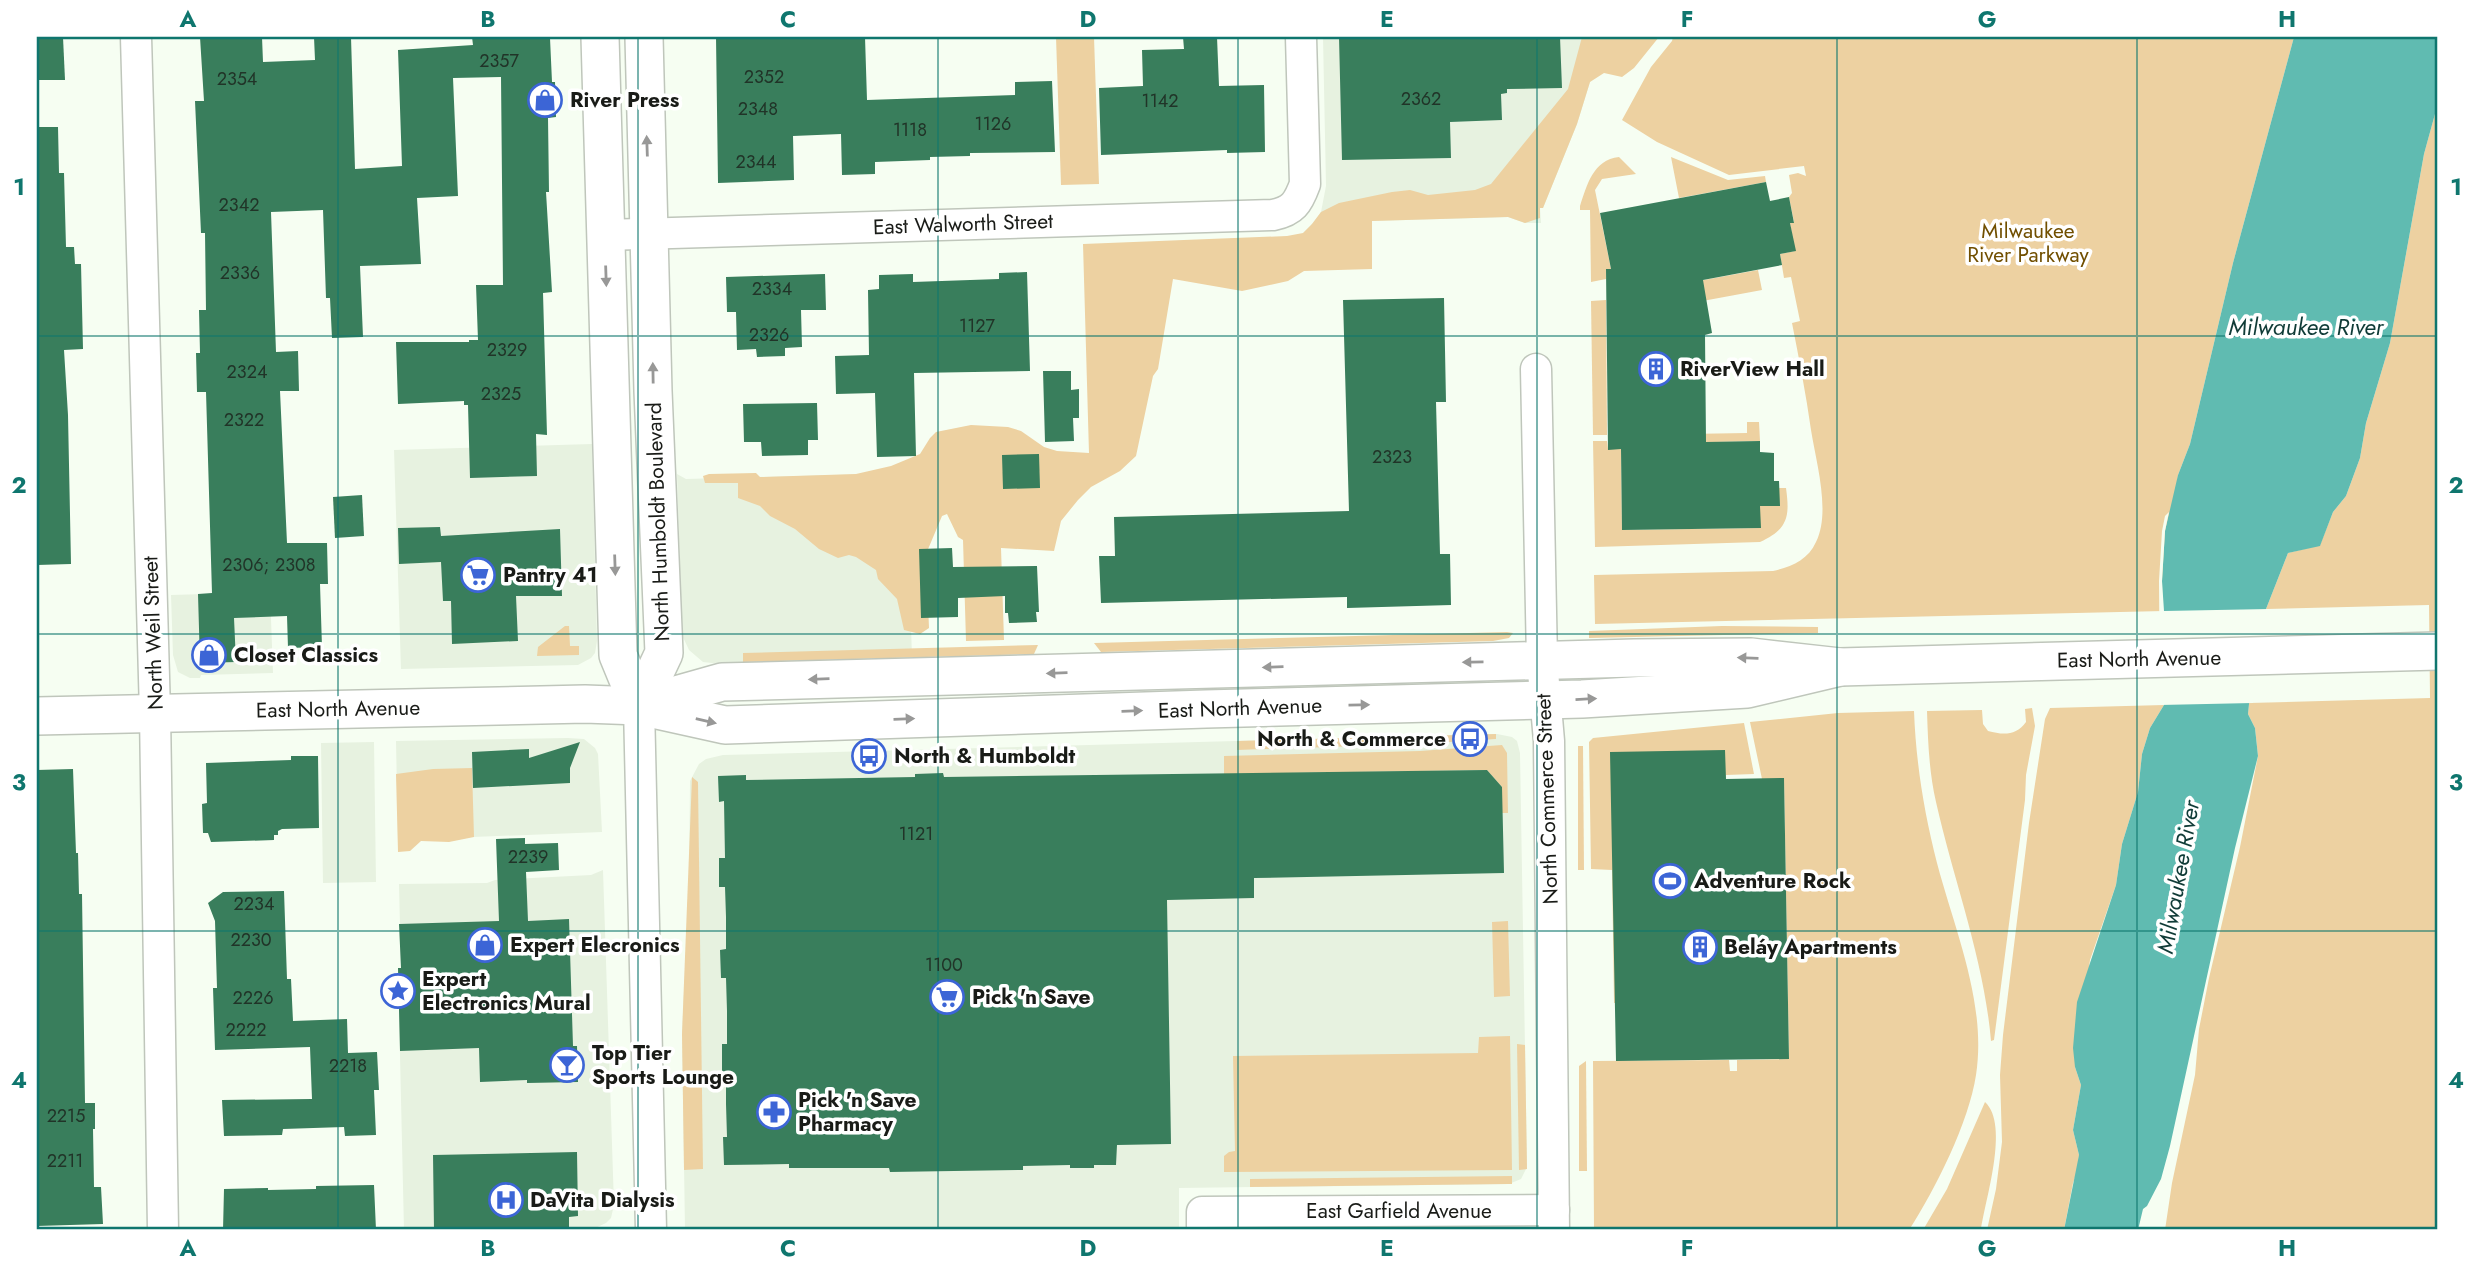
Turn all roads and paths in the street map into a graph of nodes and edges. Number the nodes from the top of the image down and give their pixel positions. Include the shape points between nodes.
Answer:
1 (136, 37) edge
2 (600, 37) edge
3 (644, 37) edge
4 (1301, 37) edge
5 (650, 233) junction
6 (605, 234) junction
7 (1536, 369) dead end
8 (2438, 651) edge
9 (1542, 660) junction
10 (1840, 667) junction
11 (1206, 669) junction
12 (1545, 700) junction
13 (639, 706) junction
14 (1206, 709) junction
15 (155, 713) junction
16 (37, 716) edge
17 (1554, 1220) edge
18 (1202, 1221) edge
19 (163, 1230) edge
20 (650, 1230) edge

1 - 15 street, North Weil Street
2 - 6 main road, North Humboldt Boulevard
5 -> 3 main road, North Humboldt Boulevard
4 - 5 street, East Walworth Street via 1306,184 1298,203 1288,212
5 - 6 street, East Walworth Street
13 -> 5 main road, North Humboldt Boulevard via 664,653
6 -> 13 main road, North Humboldt Boulevard via 618,655
7 - 9 street, North Commerce Street
8 - 10 main road, East North Avenue
10 -> 9 main road, East North Avenue via 1751,657
9 -> 11 main road, East North Avenue
9 - 12 street, North Commerce Street
12 -> 10 main road, East North Avenue via 1747,689
11 -> 13 main road, East North Avenue via 722,682
11 - 14 main road
14 -> 12 main road, East North Avenue
12 - 17 street, North Commerce Street
13 -> 14 main road, East North Avenue via 725,725
13 - 15 main road, East North Avenue
13 - 20 street
15 - 16 main road, East North Avenue
15 - 19 street, North Weil Street
17 - 18 street, East Garfield Avenue

